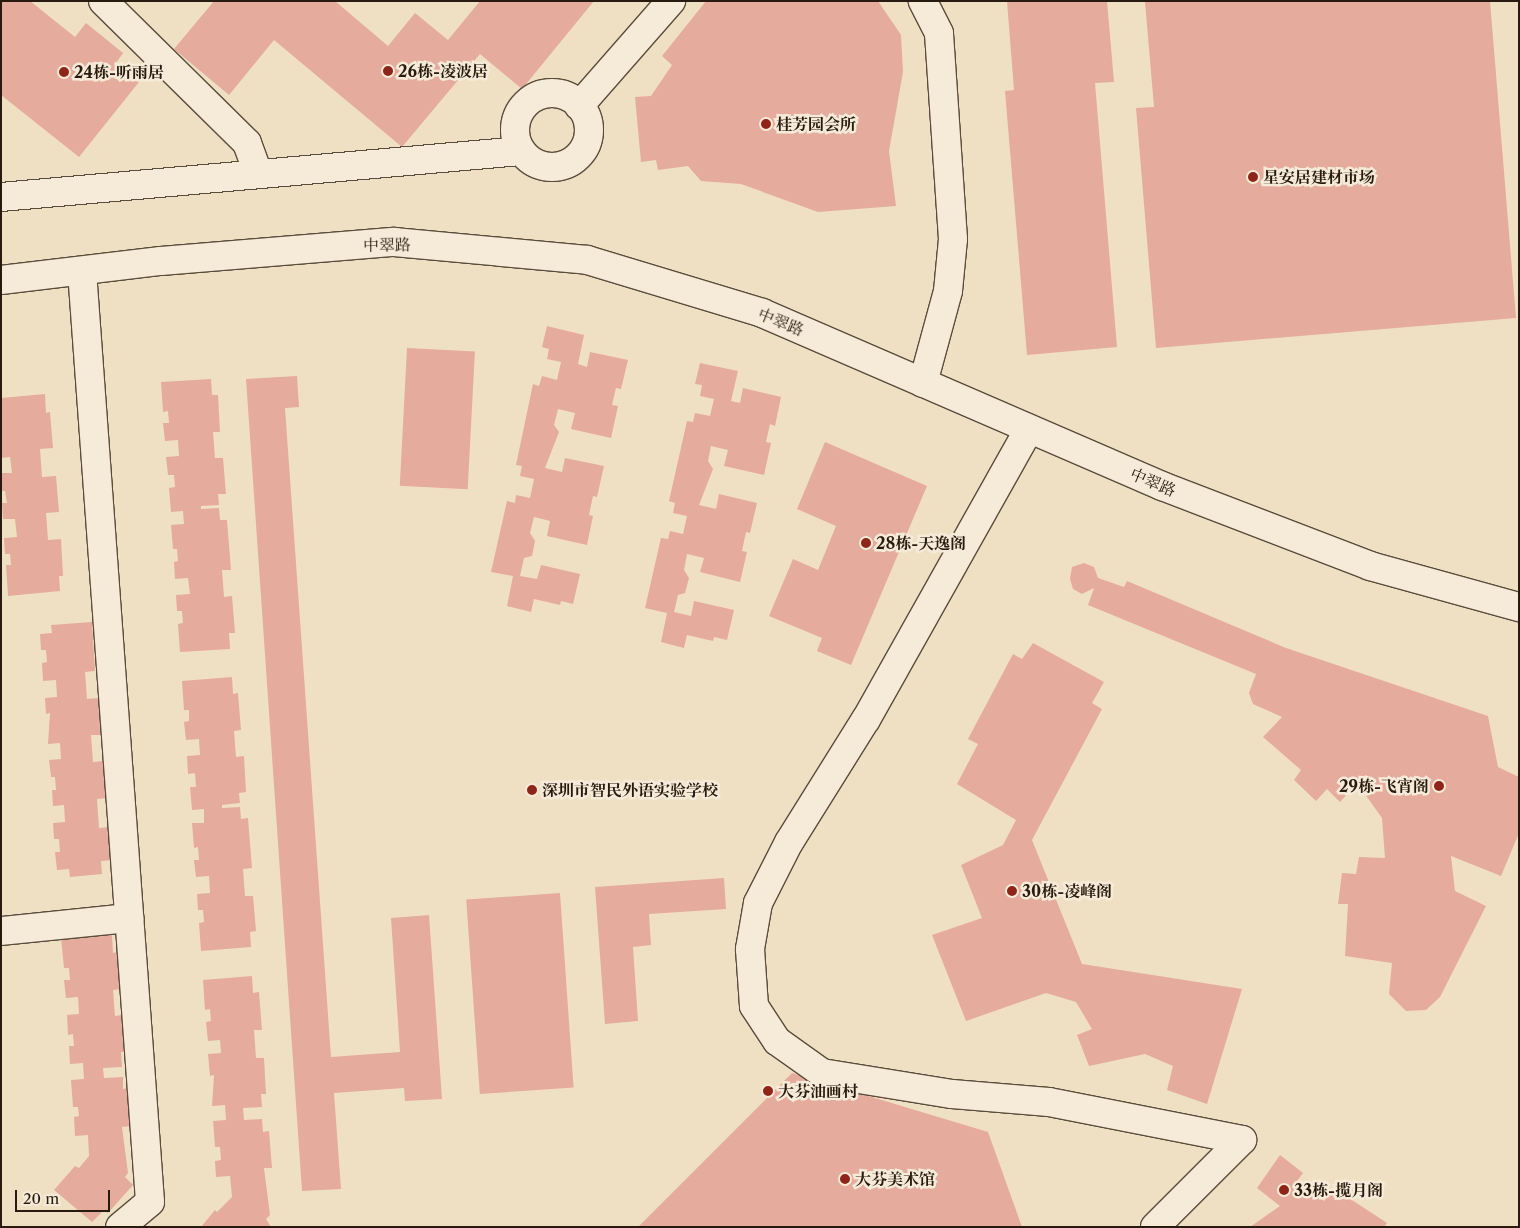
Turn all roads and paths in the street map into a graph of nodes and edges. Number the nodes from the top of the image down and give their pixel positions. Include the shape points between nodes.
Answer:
1 (102, 1) edge
2 (671, 1) edge
3 (923, 1) edge
4 (579, 106) junction
5 (521, 151) junction
6 (258, 173) junction
7 (1, 196) edge
8 (82, 271) junction
9 (1, 280) edge
10 (923, 382) junction
11 (1029, 429) junction
12 (1519, 607) edge
13 (129, 918) junction
14 (1, 931) edge
15 (120, 1227) edge
16 (1155, 1227) edge

1 - 6 street via 247,143
2 - 4 street
3 - 10 street via 939,33 953,239 948,291
4 - 5 street via 558,93 534,97 517,116 515,129
4 - 5 street via 588,129 582,152 573,159 551,167 530,160
5 - 6 street
6 - 7 street
8 - 9 street, 中翠路
8 - 10 street, 中翠路 via 394,242 587,260 762,313
8 - 13 street
10 - 11 street, 中翠路
11 - 12 street, 中翠路 via 1162,486 1370,566
11 - 16 street via 866,719 789,842 758,903 750,949 754,1006 776,1041 822,1073 952,1094 1049,1102 1242,1140
13 - 14 street
13 - 15 street via 150,1202

